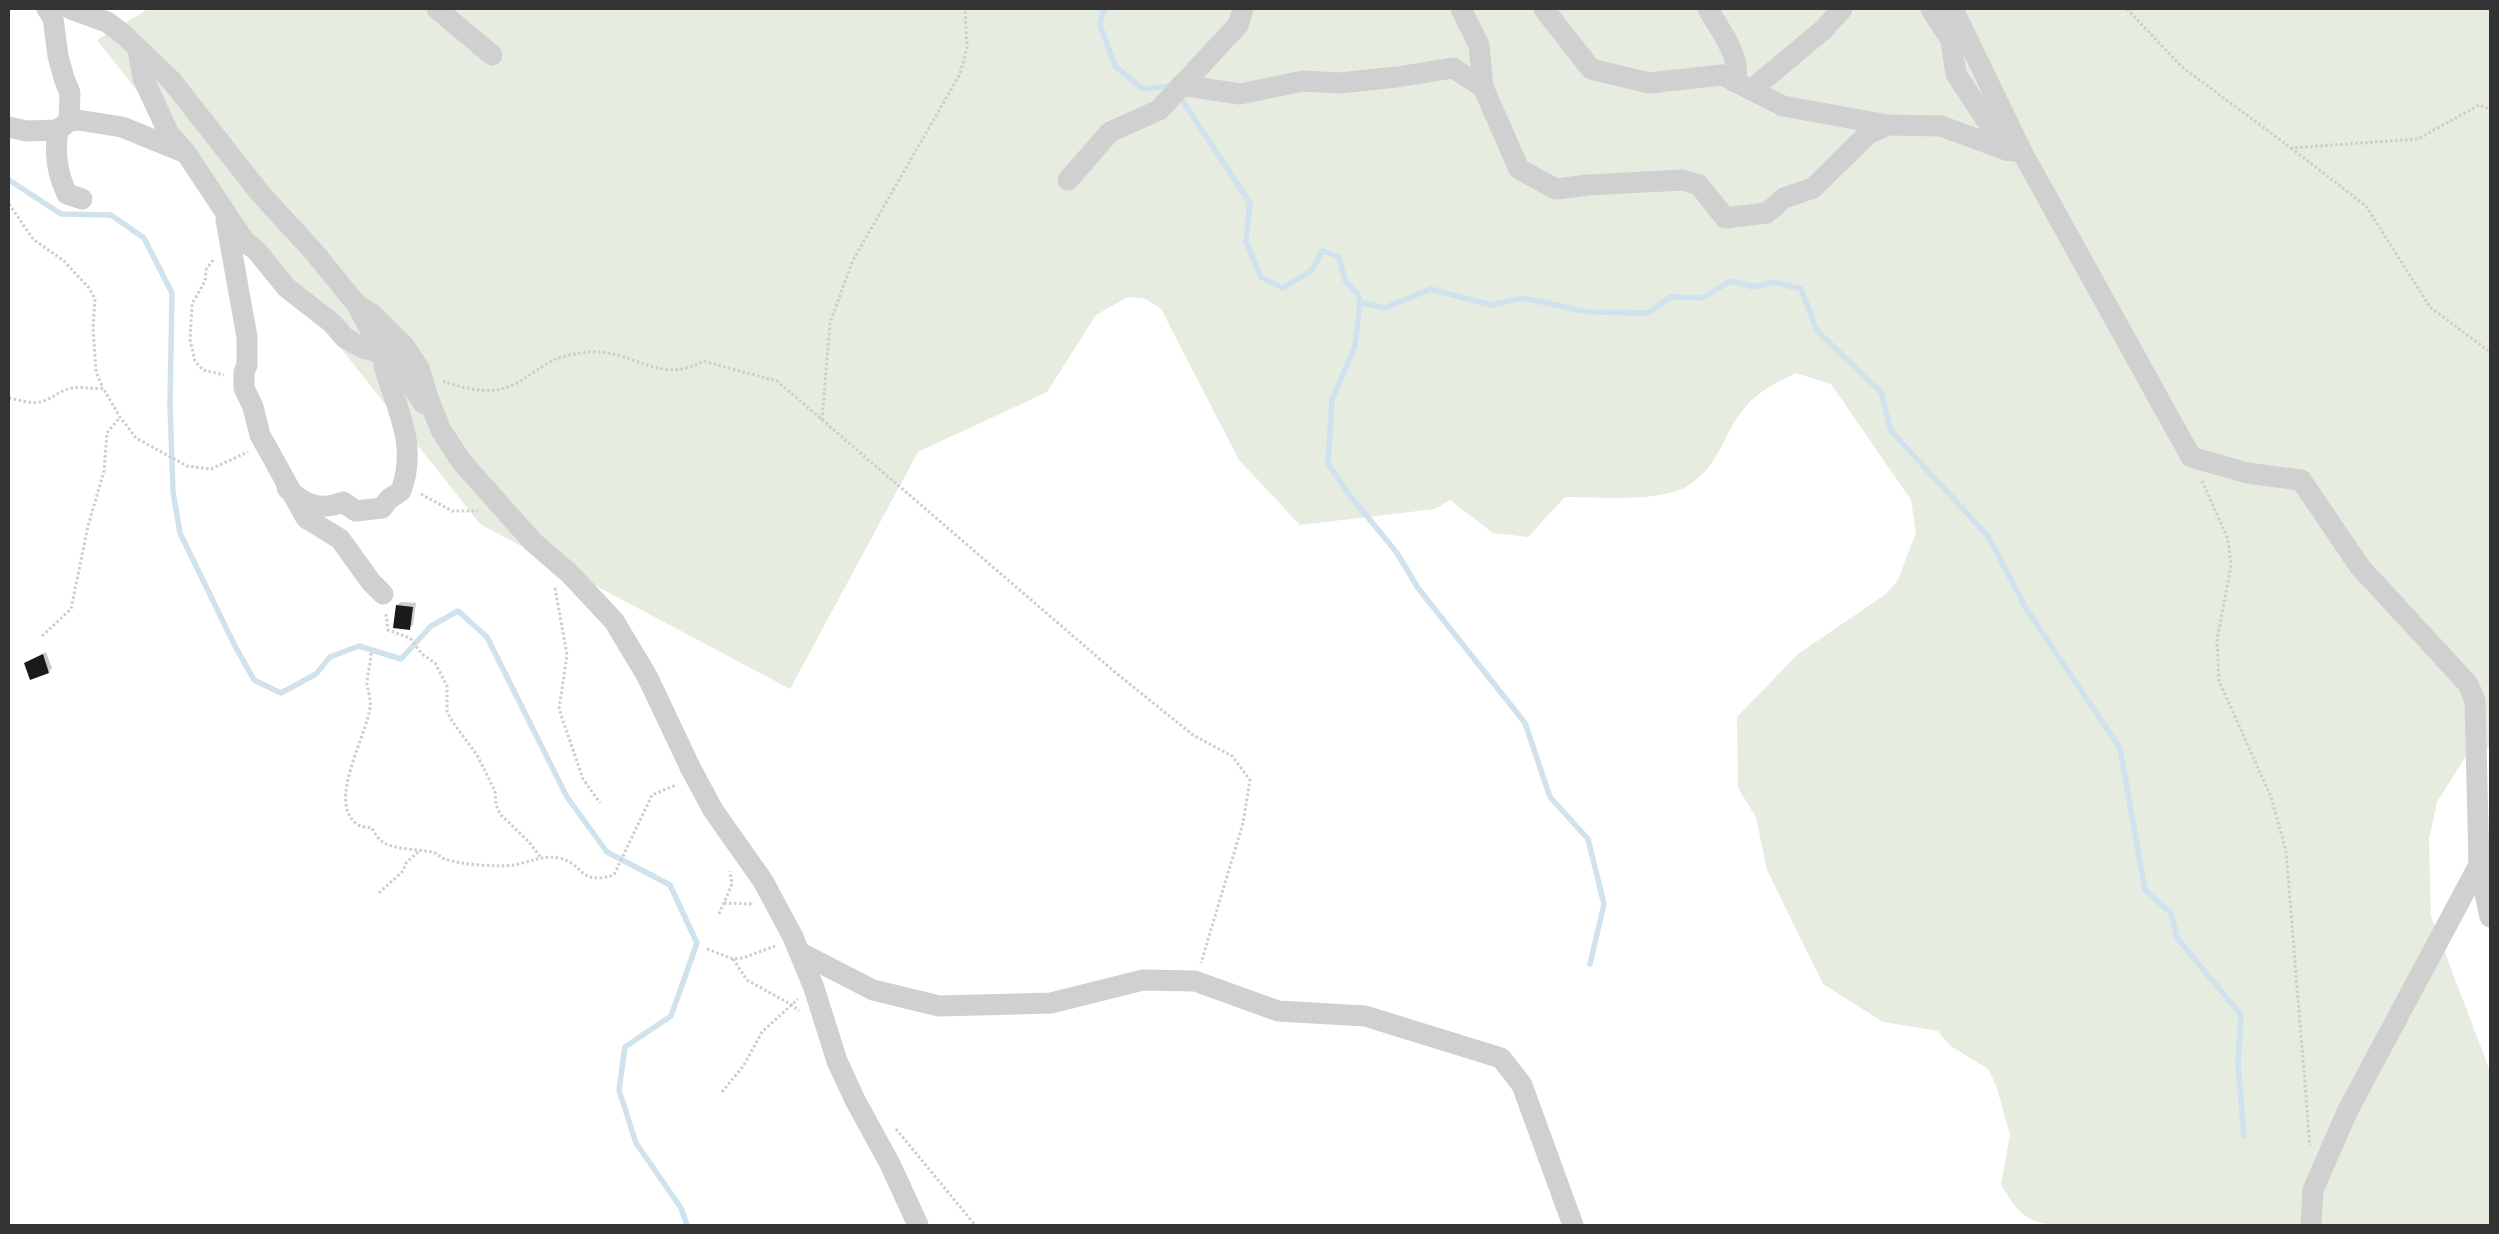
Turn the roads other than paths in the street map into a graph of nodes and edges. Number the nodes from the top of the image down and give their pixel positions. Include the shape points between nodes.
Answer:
1 (47, 9) edge
2 (437, 9) edge
3 (1243, 9) edge
4 (1462, 9) edge
5 (1708, 9) edge
6 (1842, 9) edge
7 (1931, 9) edge
8 (1953, 9) edge
9 (80, 10) edge
10 (1554, 12) edge
11 (138, 49) junction
12 (492, 55) dead end
13 (1181, 85) junction
14 (1743, 86) junction
15 (1482, 87) junction
16 (64, 125) junction
17 (1888, 126) junction
18 (9, 127) edge
19 (2014, 151) junction
20 (186, 153) junction
21 (1068, 180) dead end
22 (82, 199) dead end
23 (224, 210) junction
24 (357, 305) junction
25 (384, 354) junction
26 (442, 430) junction
27 (287, 488) junction
28 (383, 594) road end
29 (2479, 865) junction
30 (2490, 918) edge
31 (796, 944) junction
32 (918, 1225) edge
33 (1573, 1225) edge
34 (2311, 1225) edge

1 - 16 street via 53,18 60,64 70,93
2 - 12 street
3 - 13 street via 1238,25
4 - 15 street via 1479,45
5 - 14 street via 1734,58 1737,76
6 - 14 street via 1823,30
7 - 19 street via 1951,40 1956,74
8 - 19 street
9 - 11 street via 107,22
10 - 14 street via 1591,69 1649,83 1722,75
11 - 20 street via 144,78 158,114 169,134
11 - 24 street via 171,80 260,193
13 - 15 street via 1240,94 1303,81 1339,83 1453,68
13 - 21 street via 1159,110 1110,132
14 - 17 street via 1783,106
15 - 17 street via 1519,169 1556,190 1683,180 1699,185 1725,218 1767,213 1784,198 1813,188 1868,134
16 - 18 street via 26,131
16 - 20 street via 78,120 122,127
16 - 22 street via 55,146 60,178 67,194
17 - 19 street via 1941,126
19 - 29 street via 2191,457 2247,473 2301,480 2360,567 2468,684 2475,701
20 - 23 street
23 - 25 street via 245,242 256,250 287,288 332,323 345,338
23 - 27 street via 247,337 244,388 264,444
24 - 25 street
24 - 26 street via 391,332 419,368
25 - 26 street
25 - 27 street via 384,366 408,437 408,461 401,491 388,499 382,508 356,511 343,502 330,507 301,502
26 - 31 street via 460,461 533,542 570,574 614,621 647,676 714,810 777,905
27 - 28 street via 306,518 340,539
29 - 30 street
29 - 34 street via 2348,1110 2313,1190
31 - 32 street via 837,1061
31 - 33 street via 873,990 939,1006 1051,1003 1143,980 1195,981 1278,1011 1365,1016 1501,1058 1522,1085

